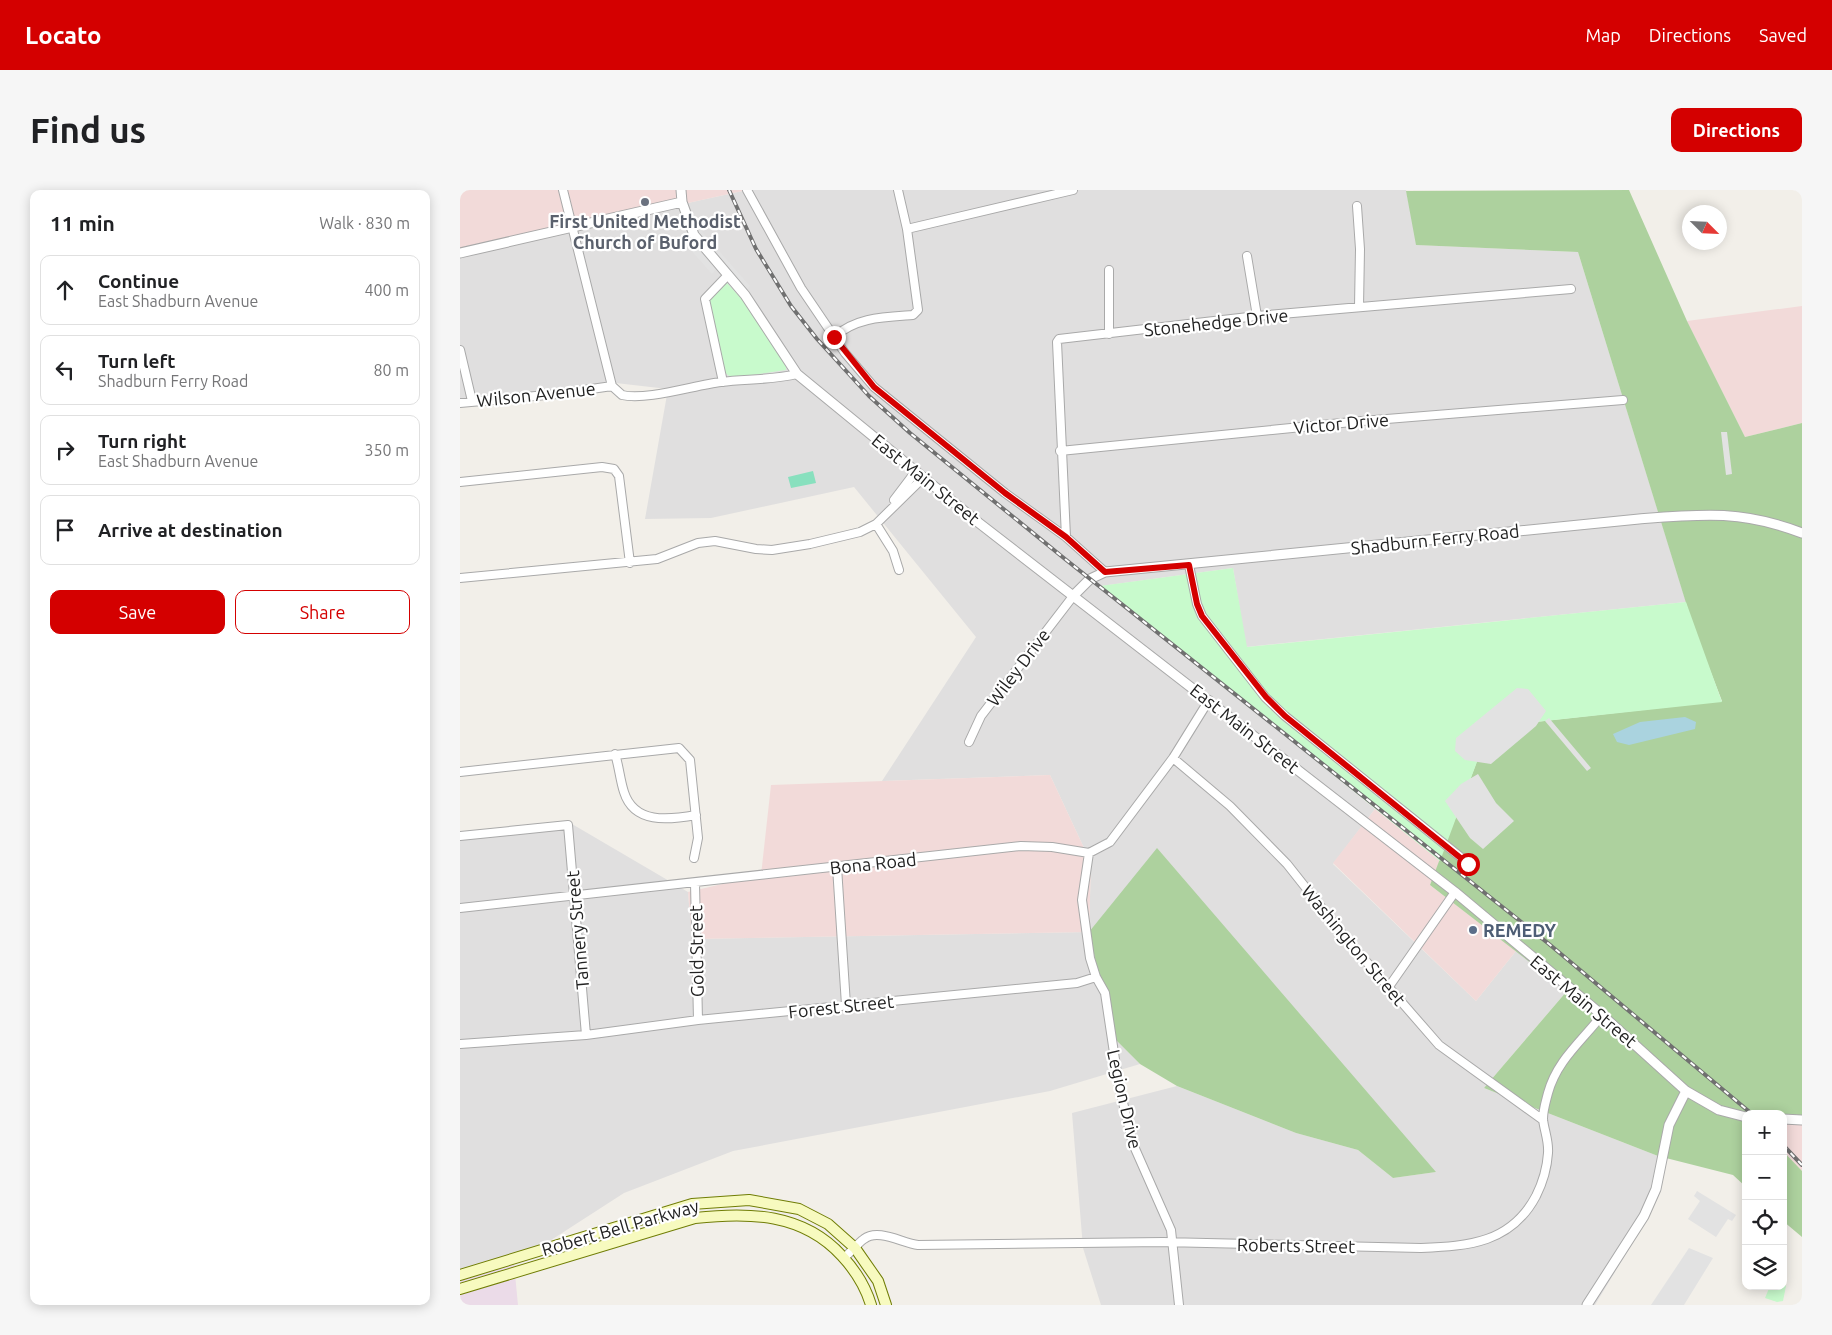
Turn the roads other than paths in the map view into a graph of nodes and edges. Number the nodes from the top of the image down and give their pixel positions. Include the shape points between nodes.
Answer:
1 (563, 190) edge
2 (681, 190) edge
3 (747, 190) edge
4 (898, 190) edge
5 (1073, 190) edge
6 (682, 202) junction
7 (1357, 206) dead end
8 (571, 228) junction
9 (907, 229) junction
10 (460, 253) edge
11 (1247, 256) dead end
12 (1109, 270) dead end
13 (728, 275) junction
14 (1571, 289) dead end
15 (1359, 307) junction
16 (1257, 316) junction
17 (1109, 334) junction
18 (834, 337) junction
19 (460, 350) edge
20 (797, 374) junction
21 (723, 382) junction
22 (612, 386) junction
23 (1622, 400) dead end
24 (472, 401) junction
25 (460, 403) edge
26 (1060, 451) junction
27 (916, 471) junction
28 (924, 478) junction
29 (460, 482) edge
30 (886, 513) junction
31 (876, 524) junction
32 (1802, 533) edge
33 (1066, 537) junction
34 (630, 563) junction
35 (1189, 565) junction
36 (900, 570) dead end
37 (1105, 572) junction
38 (460, 578) edge
39 (1074, 595) junction
40 (1209, 700) junction
41 (969, 742) dead end
42 (615, 754) junction
43 (1174, 758) junction
44 (460, 772) edge
45 (696, 815) junction
46 (460, 836) edge
47 (1089, 853) junction
48 (694, 858) dead end
49 (1468, 864) dead end
50 (836, 867) junction
51 (695, 883) junction
52 (1455, 892) junction
53 (574, 896) junction
54 (460, 908) edge
55 (1096, 977) junction
56 (1388, 988) junction
57 (846, 1005) junction
58 (1602, 1015) junction
59 (698, 1020) junction
60 (586, 1035) junction
61 (460, 1044) edge
62 (1686, 1091) junction
63 (1742, 1116) edge
64 (1787, 1119) edge
65 (1543, 1120) junction
66 (1802, 1120) edge
67 (1172, 1243) junction
68 (855, 1248) junction
69 (844, 1258) junction
70 (460, 1275) edge
71 (460, 1289) edge
72 (871, 1305) edge
73 (886, 1305) edge
74 (1179, 1305) edge
75 (1587, 1305) edge

1 - 8 street
2 - 6 street, East Main Street
3 - 18 street via 801,288
4 - 9 street
5 - 9 street
6 - 8 street
6 - 13 street, East Main Street via 694,235
7 - 15 street
8 - 10 street
8 - 22 street
9 - 18 street via 918,310 913,315 860,322 845,327
11 - 16 street
12 - 17 street
13 - 20 street, East Main Street via 745,295
13 - 21 street via 704,299
14 - 15 street, Stonehedge Drive
15 - 16 street, Stonehedge Drive
16 - 17 street, Stonehedge Drive
17 - 26 street, Stonehedge Drive via 1059,339 1057,342
18 - 33 street via 874,387 1005,493
19 - 24 street
20 - 21 street
20 - 27 street, East Main Street
21 - 22 street via 628,396
22 - 24 street, Wilson Avenue
23 - 26 street, Victor Drive via 1362,421
24 - 25 street, Wilson Avenue
26 - 33 street, Stonehedge Drive
27 - 28 street, East Main Street
27 - 30 street
28 - 30 street
28 - 39 street, East Main Street
29 - 34 street via 602,467 614,469 619,476
30 - 31 street
31 - 34 street via 860,532 810,544 772,550 715,541 698,543 657,559
31 - 36 street via 893,551
32 - 35 street, Shadburn Ferry Road via 1746,516 1695,514
33 - 37 street
34 - 38 street
35 - 37 street, Shadburn Ferry Road
35 - 49 street via 1197,604 1205,621 1266,697 1285,716
37 - 39 street, Shadburn Ferry Road via 1090,579
39 - 40 street, East Main Street
39 - 41 street, Wiley Drive via 981,716
40 - 43 street
40 - 52 street, East Main Street
42 - 44 street
42 - 45 street via 629,805 659,820
42 - 45 street via 679,748 690,760
43 - 47 street via 1110,842
43 - 56 street, Washington Street via 1230,806 1287,864
45 - 48 street via 698,838
46 - 53 street, Tannery Street via 568,825
47 - 50 street, Bona Road via 1021,846
47 - 55 street via 1082,900 1090,958
50 - 51 street, Bona Road
50 - 57 street
51 - 53 street, Bona Road
51 - 59 street, Gold Street
52 - 56 street
52 - 58 street, East Main Street
53 - 54 street, Bona Road
53 - 60 street, Tannery Street
55 - 57 street, Forest Street via 1077,983
55 - 67 street, Legion Drive via 1105,993 1119,1086 1133,1144 1166,1215
56 - 65 street, Washington Street via 1439,1046
57 - 59 street, Forest Street
58 - 62 street, East Main Street
58 - 65 street, Roberts Street via 1560,1063 1548,1093
59 - 60 street, Forest Street
60 - 61 street, Forest Street
62 - 63 street, East Main Street via 1719,1110
62 - 75 street via 1669,1125 1656,1189 1644,1216
64 - 66 street
65 - 67 street, Roberts Street via 1549,1150 1546,1172 1538,1191 1522,1217 1507,1231 1489,1239 1421,1248
67 - 68 street, Roberts Street via 918,1244 876,1234
67 - 74 street, Legion Drive
68 - 69 street, Roberts Street
68 - 70 main road, Robert Bell Parkway via 828,1224 799,1209 749,1200 719,1201 692,1204
68 - 73 main road, Robert Bell Parkway via 878,1281
69 - 71 main road, Robert Bell Parkway via 816,1233 792,1222 768,1216 730,1214 695,1218
69 - 72 main road, Robert Bell Parkway via 867,1290

